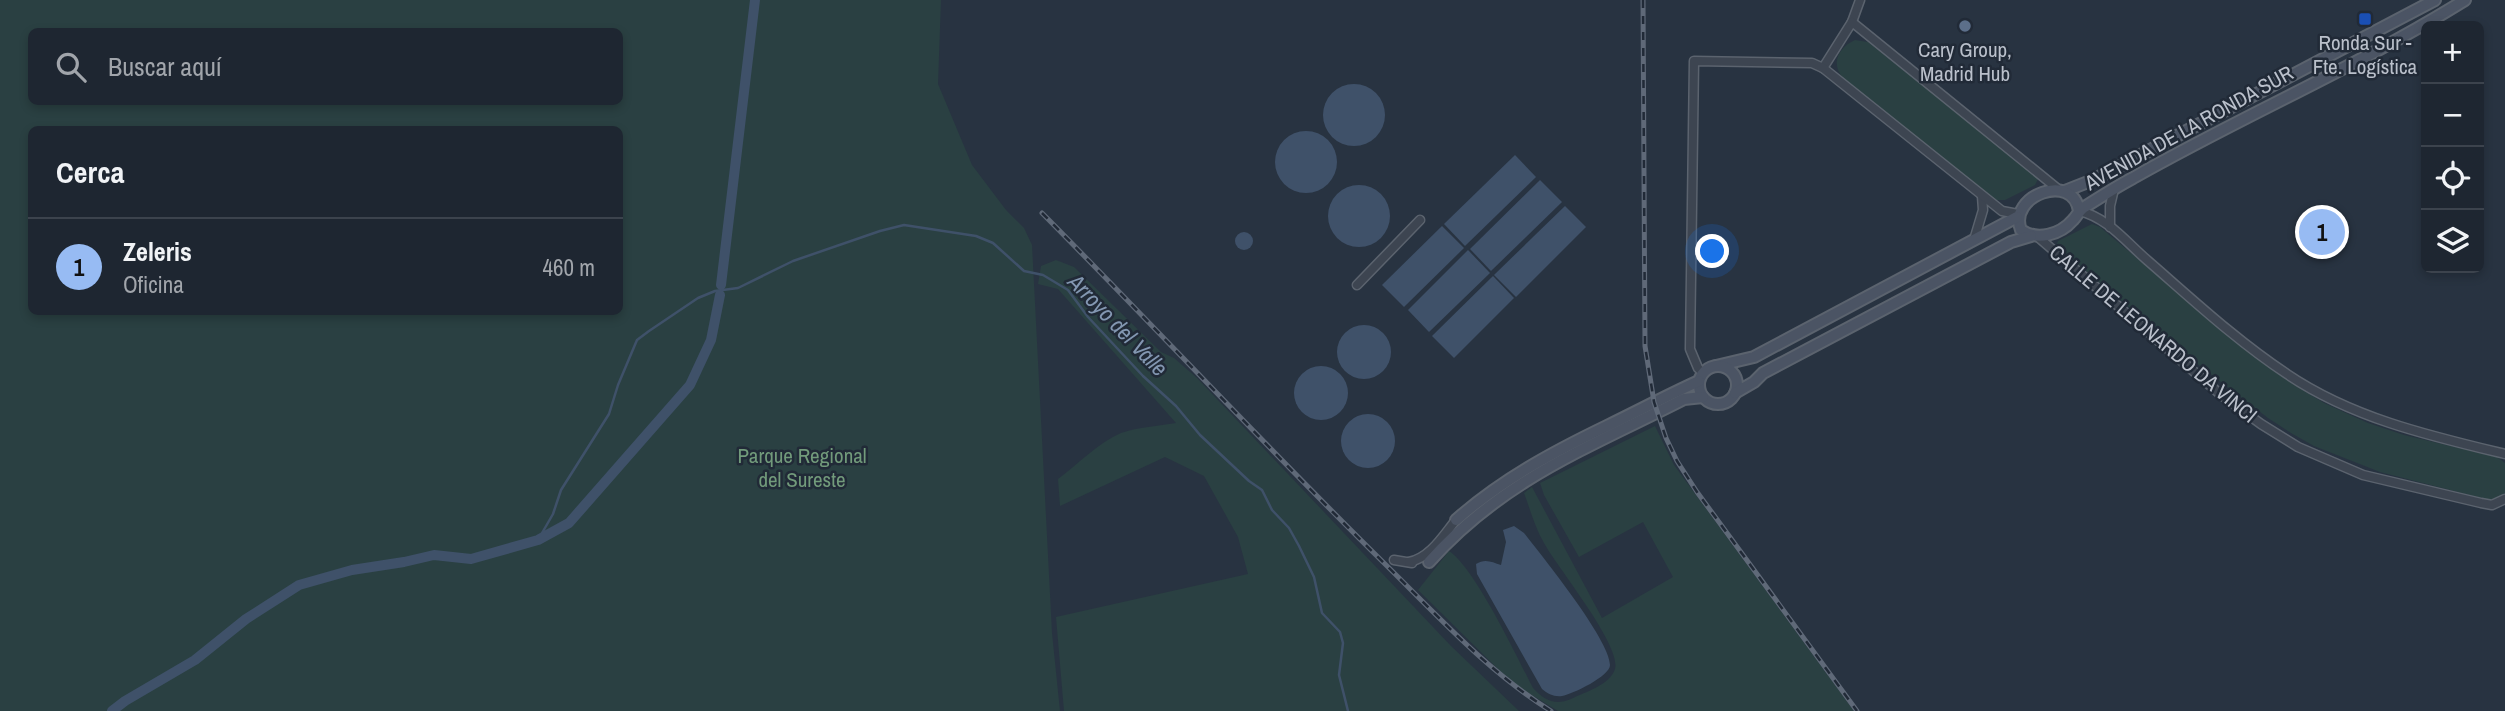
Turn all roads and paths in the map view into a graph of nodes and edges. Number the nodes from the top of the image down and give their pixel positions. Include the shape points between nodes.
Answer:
1 (1860, 0) edge
2 (2435, 0) edge
3 (2465, 0) edge
4 (1852, 22) junction
5 (1823, 68) junction
6 (2061, 190) junction
7 (2114, 190) junction
8 (1982, 196) junction
9 (2079, 211) junction
10 (2018, 215) junction
11 (1420, 220) dead end
12 (2110, 227) junction
13 (2035, 236) junction
14 (1975, 240) junction
15 (1357, 285) dead end
16 (1716, 366) junction
17 (1701, 377) junction
18 (1735, 393) junction
19 (1703, 397) junction
20 (2505, 454) edge
21 (2505, 499) edge
22 (1456, 520) joint
23 (1394, 561) dead end
24 (1409, 562) junction
25 (1429, 562) joint

1 - 4 street
2 - 6 main road, AVENIDA DE LA RONDA SUR via 2093,180
3 - 7 main road, AVENIDA DE LA RONDA SUR
4 - 5 street
4 - 6 street
5 - 8 street
5 - 17 street via 1812,63 1693,61 1690,349
6 - 9 main road via 2078,202
6 - 10 main road via 2030,199
7 - 9 main road, AVENIDA DE LA RONDA SUR
7 - 12 street
8 - 10 street
8 - 14 street
9 - 12 street
9 - 13 main road via 2072,222
10 - 13 main road via 2021,230
10 - 14 main road
11 - 15 street
12 - 20 street via 2241,339 2326,398 2409,429
13 - 18 main road via 2011,242 1855,323
13 - 21 street, CALLE DE LEONARDO DA VINCI via 2220,394 2298,447 2363,475 2492,505
14 - 16 main road via 1754,357
16 - 17 main road
16 - 18 main road via 1732,372 1737,382
17 - 19 main road
17 - 22 main road via 1525,469
18 - 19 main road via 1723,404
19 - 25 main road via 1684,399 1530,477 1466,523
22 - 24 street via 1427,554
23 - 24 street
24 - 25 street

